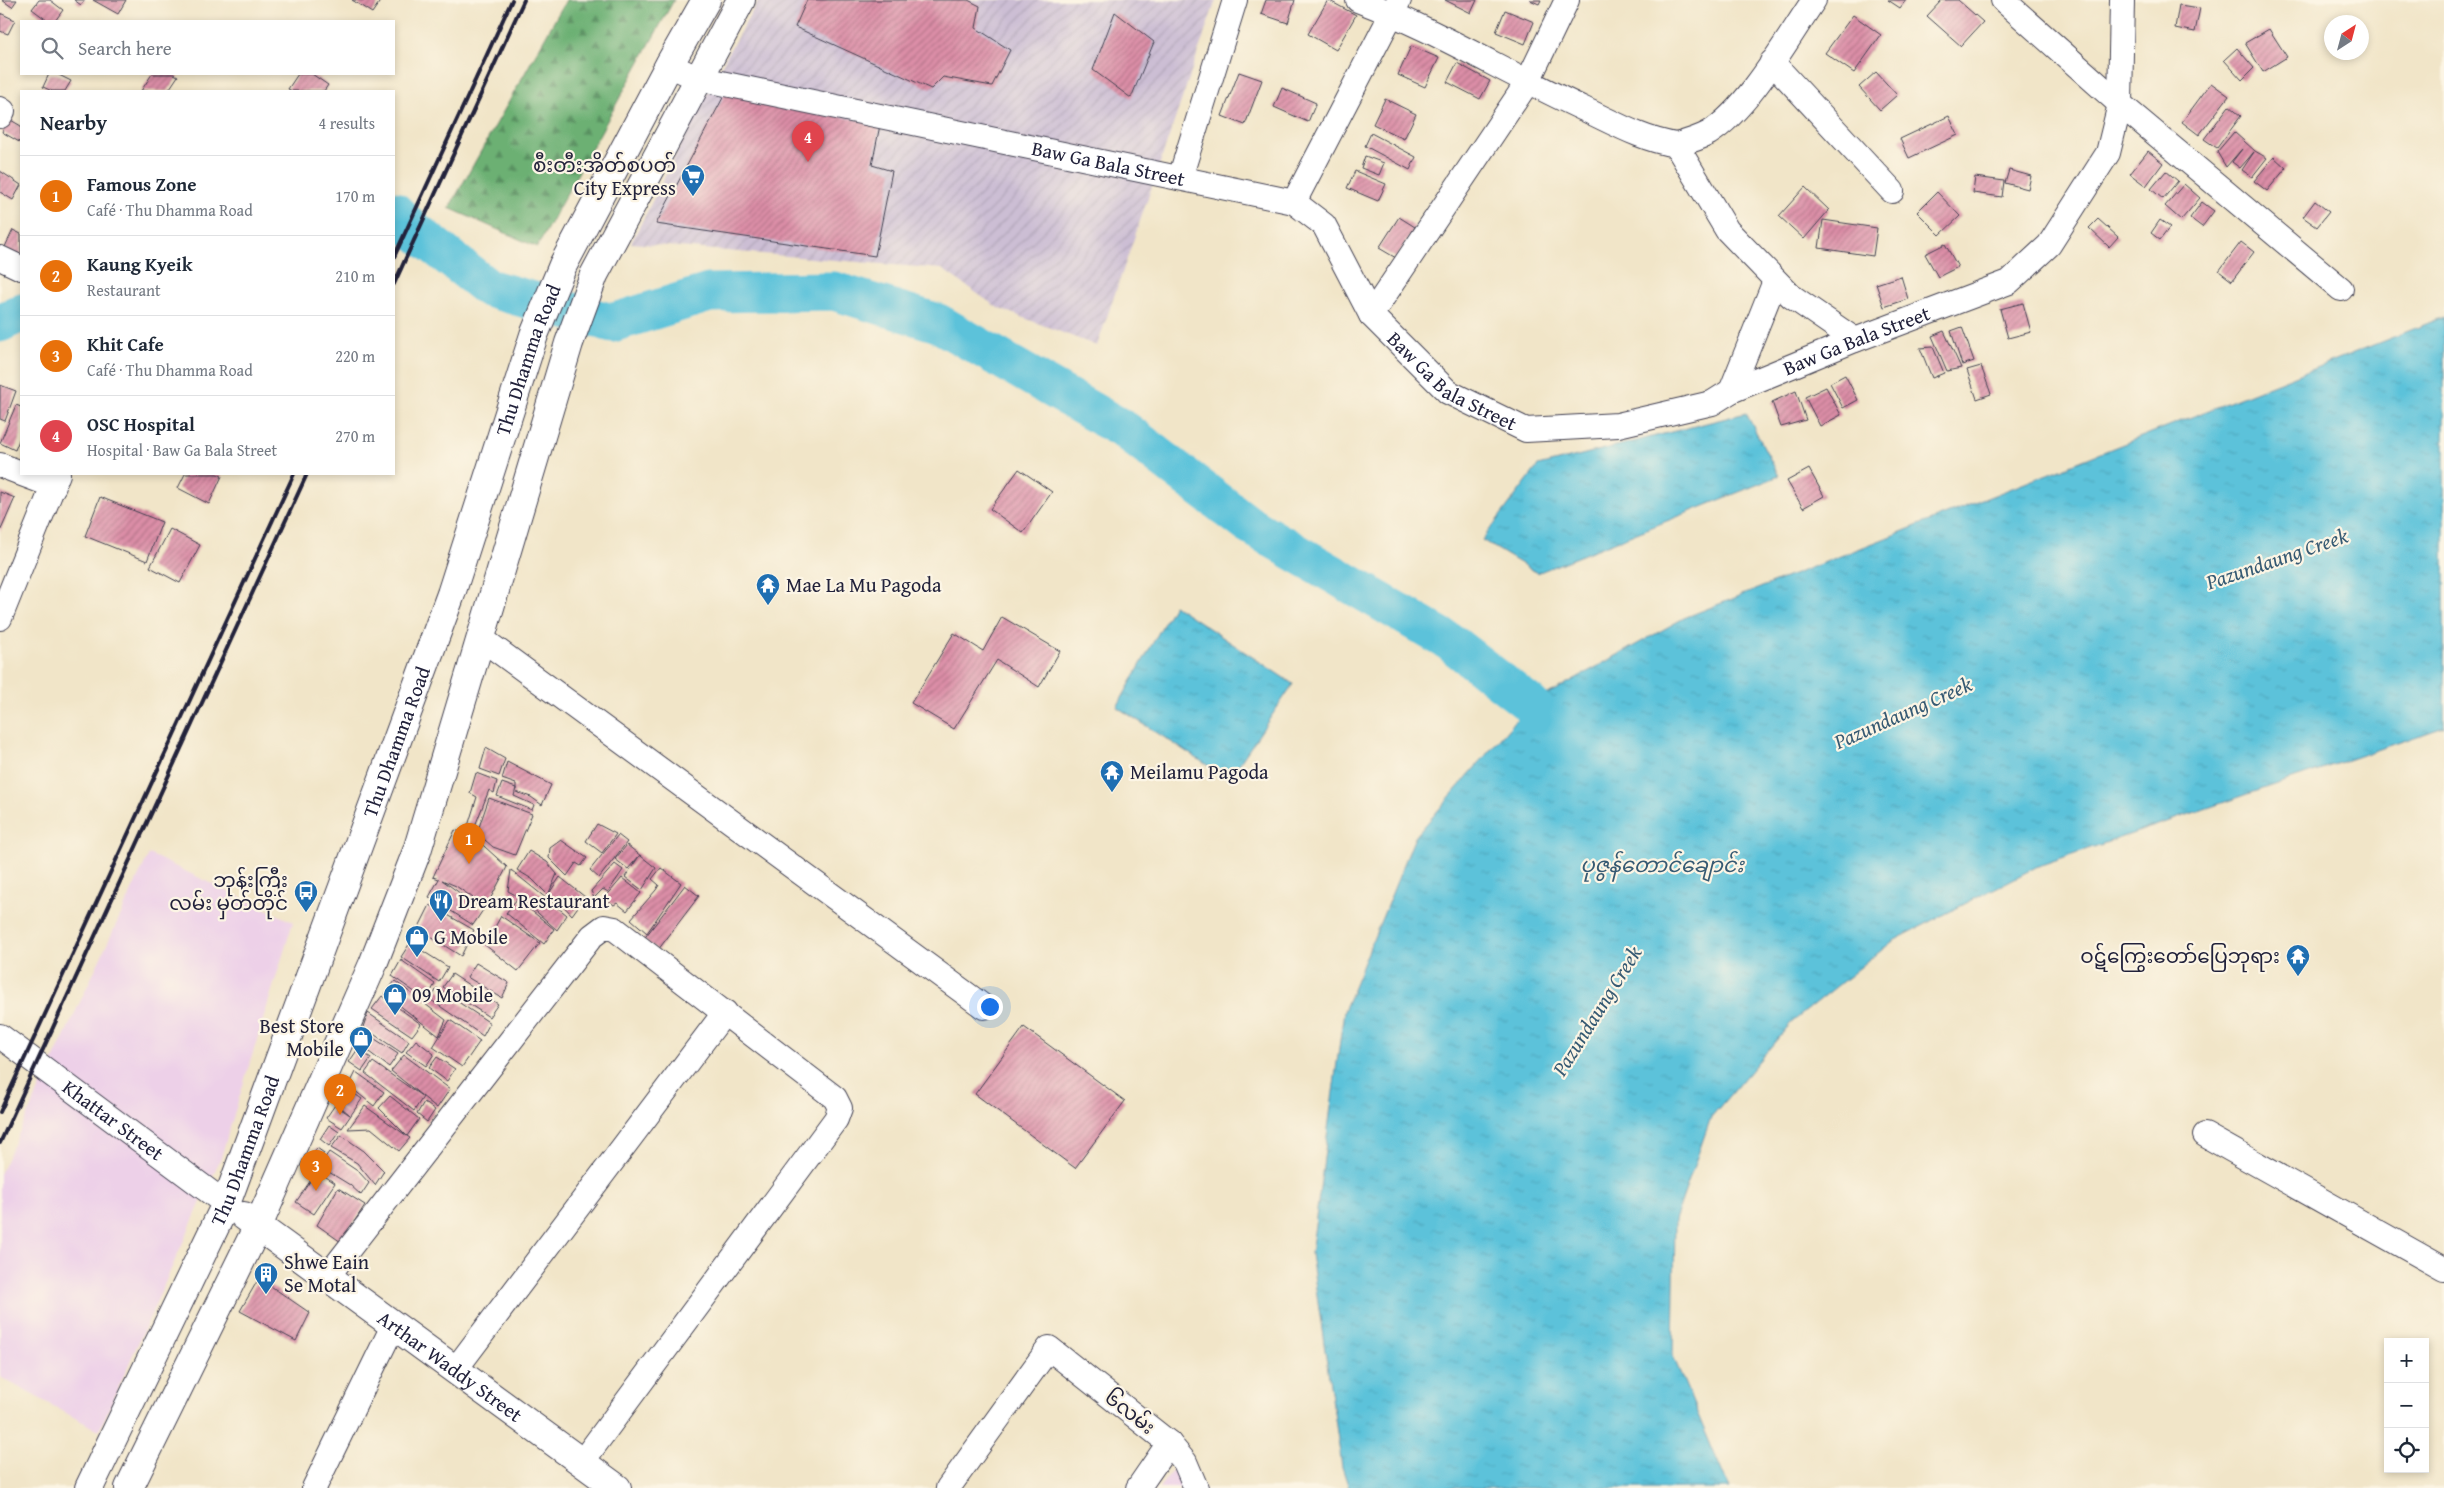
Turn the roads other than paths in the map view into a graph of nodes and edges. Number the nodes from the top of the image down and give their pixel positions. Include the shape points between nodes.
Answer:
1 (706, 0) edge
2 (741, 0) edge
3 (1235, 0) edge
4 (1358, 0) edge
5 (1567, 0) edge
6 (1814, 0) edge
7 (2004, 0) edge
8 (2122, 0) edge
9 (1395, 6) edge
10 (1772, 62) junction
11 (669, 65) junction
12 (697, 78) junction
13 (1527, 83) junction
14 (2120, 104) junction
15 (0, 110) edge
16 (0, 116) edge
17 (1676, 145) junction
18 (1180, 178) junction
19 (603, 191) junction
20 (1892, 191) dead end
21 (1294, 202) junction
22 (631, 204) junction
23 (0, 258) edge
24 (20, 268) edge
25 (1775, 281) junction
26 (2341, 289) dead end
27 (1371, 315) junction
28 (1855, 340) junction
29 (1731, 391) junction
30 (0, 465) edge
31 (20, 473) edge
32 (28, 475) edge
33 (56, 480) edge
34 (0, 618) edge
35 (482, 639) junction
36 (984, 1007) dead end
37 (725, 1012) junction
38 (0, 1036) edge
39 (2205, 1135) dead end
40 (226, 1204) junction
41 (258, 1226) junction
42 (2444, 1269) edge
43 (326, 1277) junction
44 (393, 1326) junction
45 (454, 1370) junction
46 (1169, 1443) junction
47 (582, 1462) junction
48 (320, 1486) edge
49 (89, 1488) edge
50 (129, 1488) edge
51 (618, 1488) edge
52 (948, 1488) edge
53 (1138, 1488) edge
54 (1196, 1488) edge

1 - 11 main road, Thu Dhamma Road
2 - 12 main road, Thu Dhamma Road
3 - 18 street
4 - 9 street
5 - 13 street
6 - 10 street
7 - 14 street
8 - 14 street, Baw Ga Bala Street
9 - 13 street
9 - 21 street
10 - 17 street via 1734,112 1709,132
10 - 20 street
11 - 12 street, Baw Ga Bala Street
11 - 19 main road, Thu Dhamma Road
12 - 18 street, Baw Ga Bala Street
12 - 22 main road, Thu Dhamma Road
13 - 17 street via 1653,141
13 - 27 street
14 - 26 street
14 - 28 street, Baw Ga Bala Street via 2108,153 2048,245 2009,282
15 - 16 street via 3,111
17 - 25 street via 1727,230
18 - 21 street, Baw Ga Bala Street
19 - 22 main road
19 - 40 main road, Thu Dhamma Road via 564,265 534,335 451,594
21 - 27 street, Baw Ga Bala Street via 1324,225
22 - 35 main road, Thu Dhamma Road via 594,275 569,343
23 - 24 street
25 - 28 street via 1791,296
25 - 29 street
27 - 29 street, Baw Ga Bala Street via 1448,392 1526,430 1618,425 1712,403
28 - 29 street, Baw Ga Bala Street
30 - 31 street
32 - 33 street
33 - 34 street
35 - 36 street
35 - 41 main road, Thu Dhamma Road via 417,851 373,964
37 - 43 street via 614,929 604,927 592,936
37 - 45 street
37 - 47 street via 835,1098 840,1108 836,1119
38 - 40 street, Khattar Street
39 - 42 street
40 - 41 main road, Arthar Waddy Street
40 - 49 main road, Thu Dhamma Road
41 - 43 main road, Arthar Waddy Street
41 - 50 main road, Thu Dhamma Road
43 - 44 main road, Arthar Waddy Street
44 - 45 main road, Arthar Waddy Street
44 - 48 street
45 - 47 main road, Arthar Waddy Street
46 - 52 street, ၆လမ်း via 1049,1348
46 - 53 street
46 - 54 street, ၆လမ်း via 1185,1462
47 - 51 main road, Arthar Waddy Street

